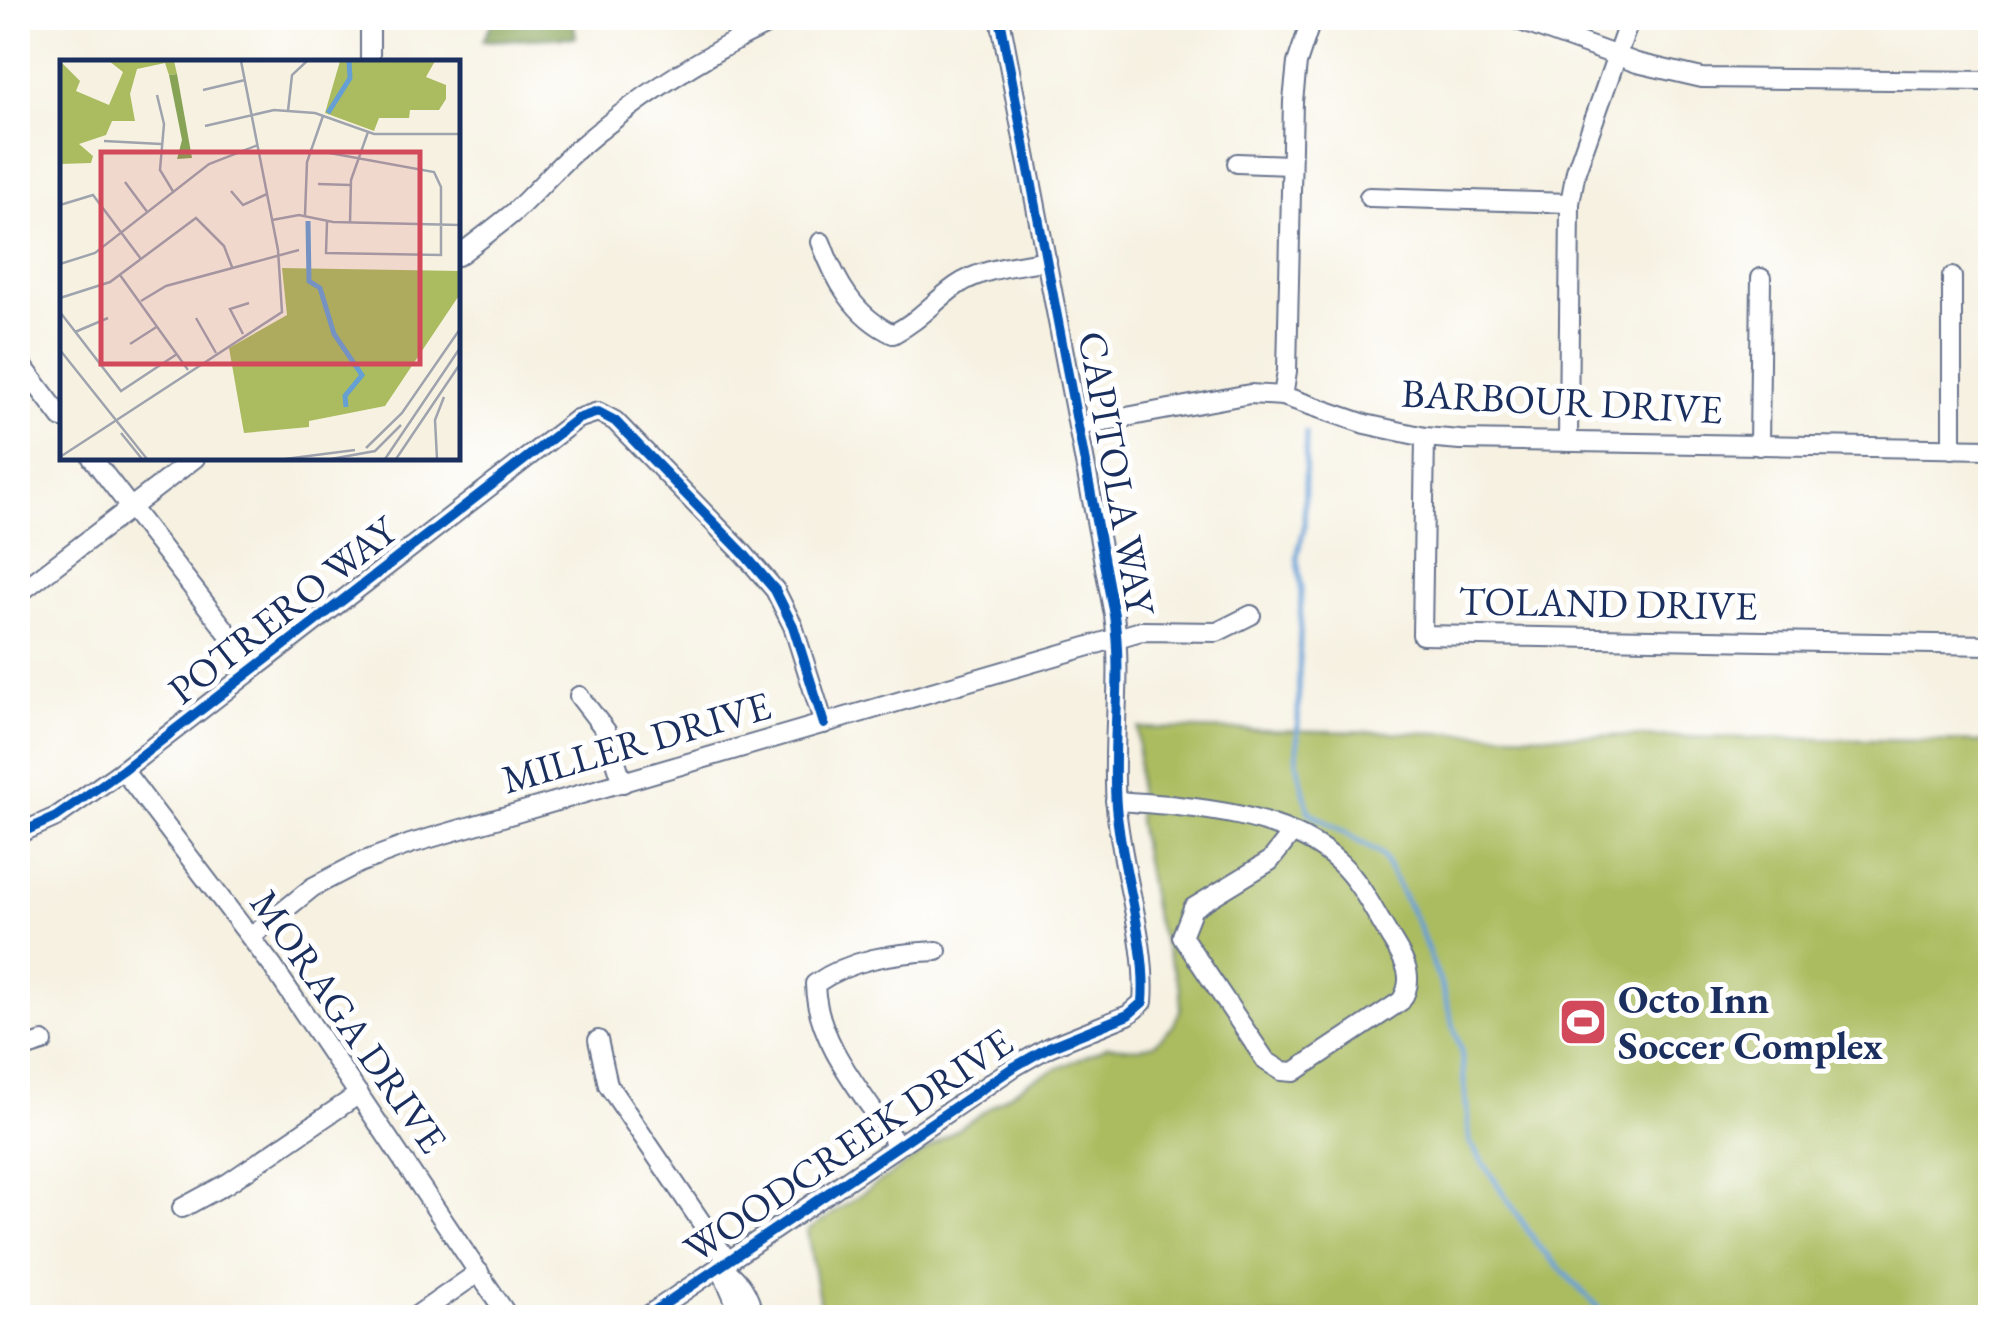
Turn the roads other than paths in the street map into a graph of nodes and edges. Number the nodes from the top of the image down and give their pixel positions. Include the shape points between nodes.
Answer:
1 (370, 18) edge
2 (781, 18) edge
3 (1000, 18) edge
4 (1312, 18) edge
5 (1512, 18) edge
6 (1630, 18) edge
7 (1616, 55) junction
8 (370, 60) edge
9 (1990, 81) edge
10 (1237, 162) dead end
11 (1290, 165) junction
12 (1369, 197) dead end
13 (1570, 203) junction
14 (821, 242) dead end
15 (460, 253) edge
16 (1046, 260) junction
17 (1952, 277) dead end
18 (1761, 278) dead end
19 (18, 360) edge
20 (1283, 396) junction
21 (60, 415) edge
22 (1078, 426) junction
23 (1425, 438) junction
24 (1568, 442) junction
25 (1759, 446) junction
26 (1952, 449) junction
27 (1990, 450) edge
28 (94, 460) edge
29 (192, 460) edge
30 (131, 507) junction
31 (18, 594) edge
32 (1252, 615) dead end
33 (1117, 638) junction
34 (1990, 645) edge
35 (255, 668) junction
36 (579, 696) dead end
37 (824, 724) junction
38 (123, 770) junction
39 (623, 783) junction
40 (1116, 801) junction
41 (18, 834) edge
42 (1292, 834) junction
43 (252, 937) junction
44 (936, 952) dead end
45 (1144, 1002) joint
46 (598, 1040) dead end
47 (43, 1042) dead end
48 (18, 1050) edge
49 (359, 1094) junction
50 (897, 1145) junction
51 (182, 1208) dead end
52 (724, 1263) junction
53 (479, 1272) junction
54 (412, 1318) edge
55 (509, 1318) edge
56 (644, 1318) edge
57 (740, 1318) edge
58 (754, 1318) edge

1 - 8 street
2 - 15 street via 683,70 628,110
3 - 16 street, CAPITOLA WAY
4 - 11 street via 1297,62
5 - 7 street
6 - 7 street
7 - 9 street via 1702,78
7 - 13 street
10 - 11 street
11 - 20 street
12 - 13 street
13 - 24 street
14 - 16 street via 836,282 875,326 893,334 972,278
16 - 22 street, CAPITOLA WAY
17 - 26 street
18 - 25 street
19 - 21 street
20 - 22 street, BARBOUR DRIVE via 1225,398
20 - 23 street, BARBOUR DRIVE
22 - 33 street, CAPITOLA WAY
23 - 24 street, BARBOUR DRIVE
23 - 34 street, TOLAND DRIVE via 1422,634
24 - 25 street, BARBOUR DRIVE
25 - 26 street, BARBOUR DRIVE
26 - 27 street, BARBOUR DRIVE
28 - 30 street
29 - 30 street
30 - 31 street
30 - 35 street
32 - 33 street, MILLER DRIVE via 1217,632 1141,631
33 - 37 street, MILLER DRIVE
33 - 40 street, CAPITOLA WAY
35 - 37 street, POTRERO WAY via 578,419 598,412 616,421 775,590
35 - 38 street, POTRERO WAY
36 - 39 street via 606,731
37 - 39 street, MILLER DRIVE
38 - 41 street, POTRERO WAY via 56,817
38 - 43 street, MORAGA DRIVE
39 - 43 street, MILLER DRIVE via 358,863 313,887
40 - 42 street via 1214,811
40 - 45 street, CAPITOLA WAY
42 - 42 street via 1323,848 1353,877 1410,978 1401,1001 1294,1072 1266,1061 1182,936 1193,908 1270,860
43 - 49 street, MORAGA DRIVE
44 - 50 street via 893,953 815,984 816,1007 832,1044
45 - 50 street, WOODCREEK DRIVE via 1050,1047
46 - 52 street via 608,1085
47 - 48 street
49 - 51 street
49 - 53 street, MORAGA DRIVE
50 - 52 street, WOODCREEK DRIVE
52 - 56 street, WOODCREEK DRIVE
52 - 57 street
52 - 58 street via 750,1298
53 - 54 street
53 - 55 street, MORAGA DRIVE

